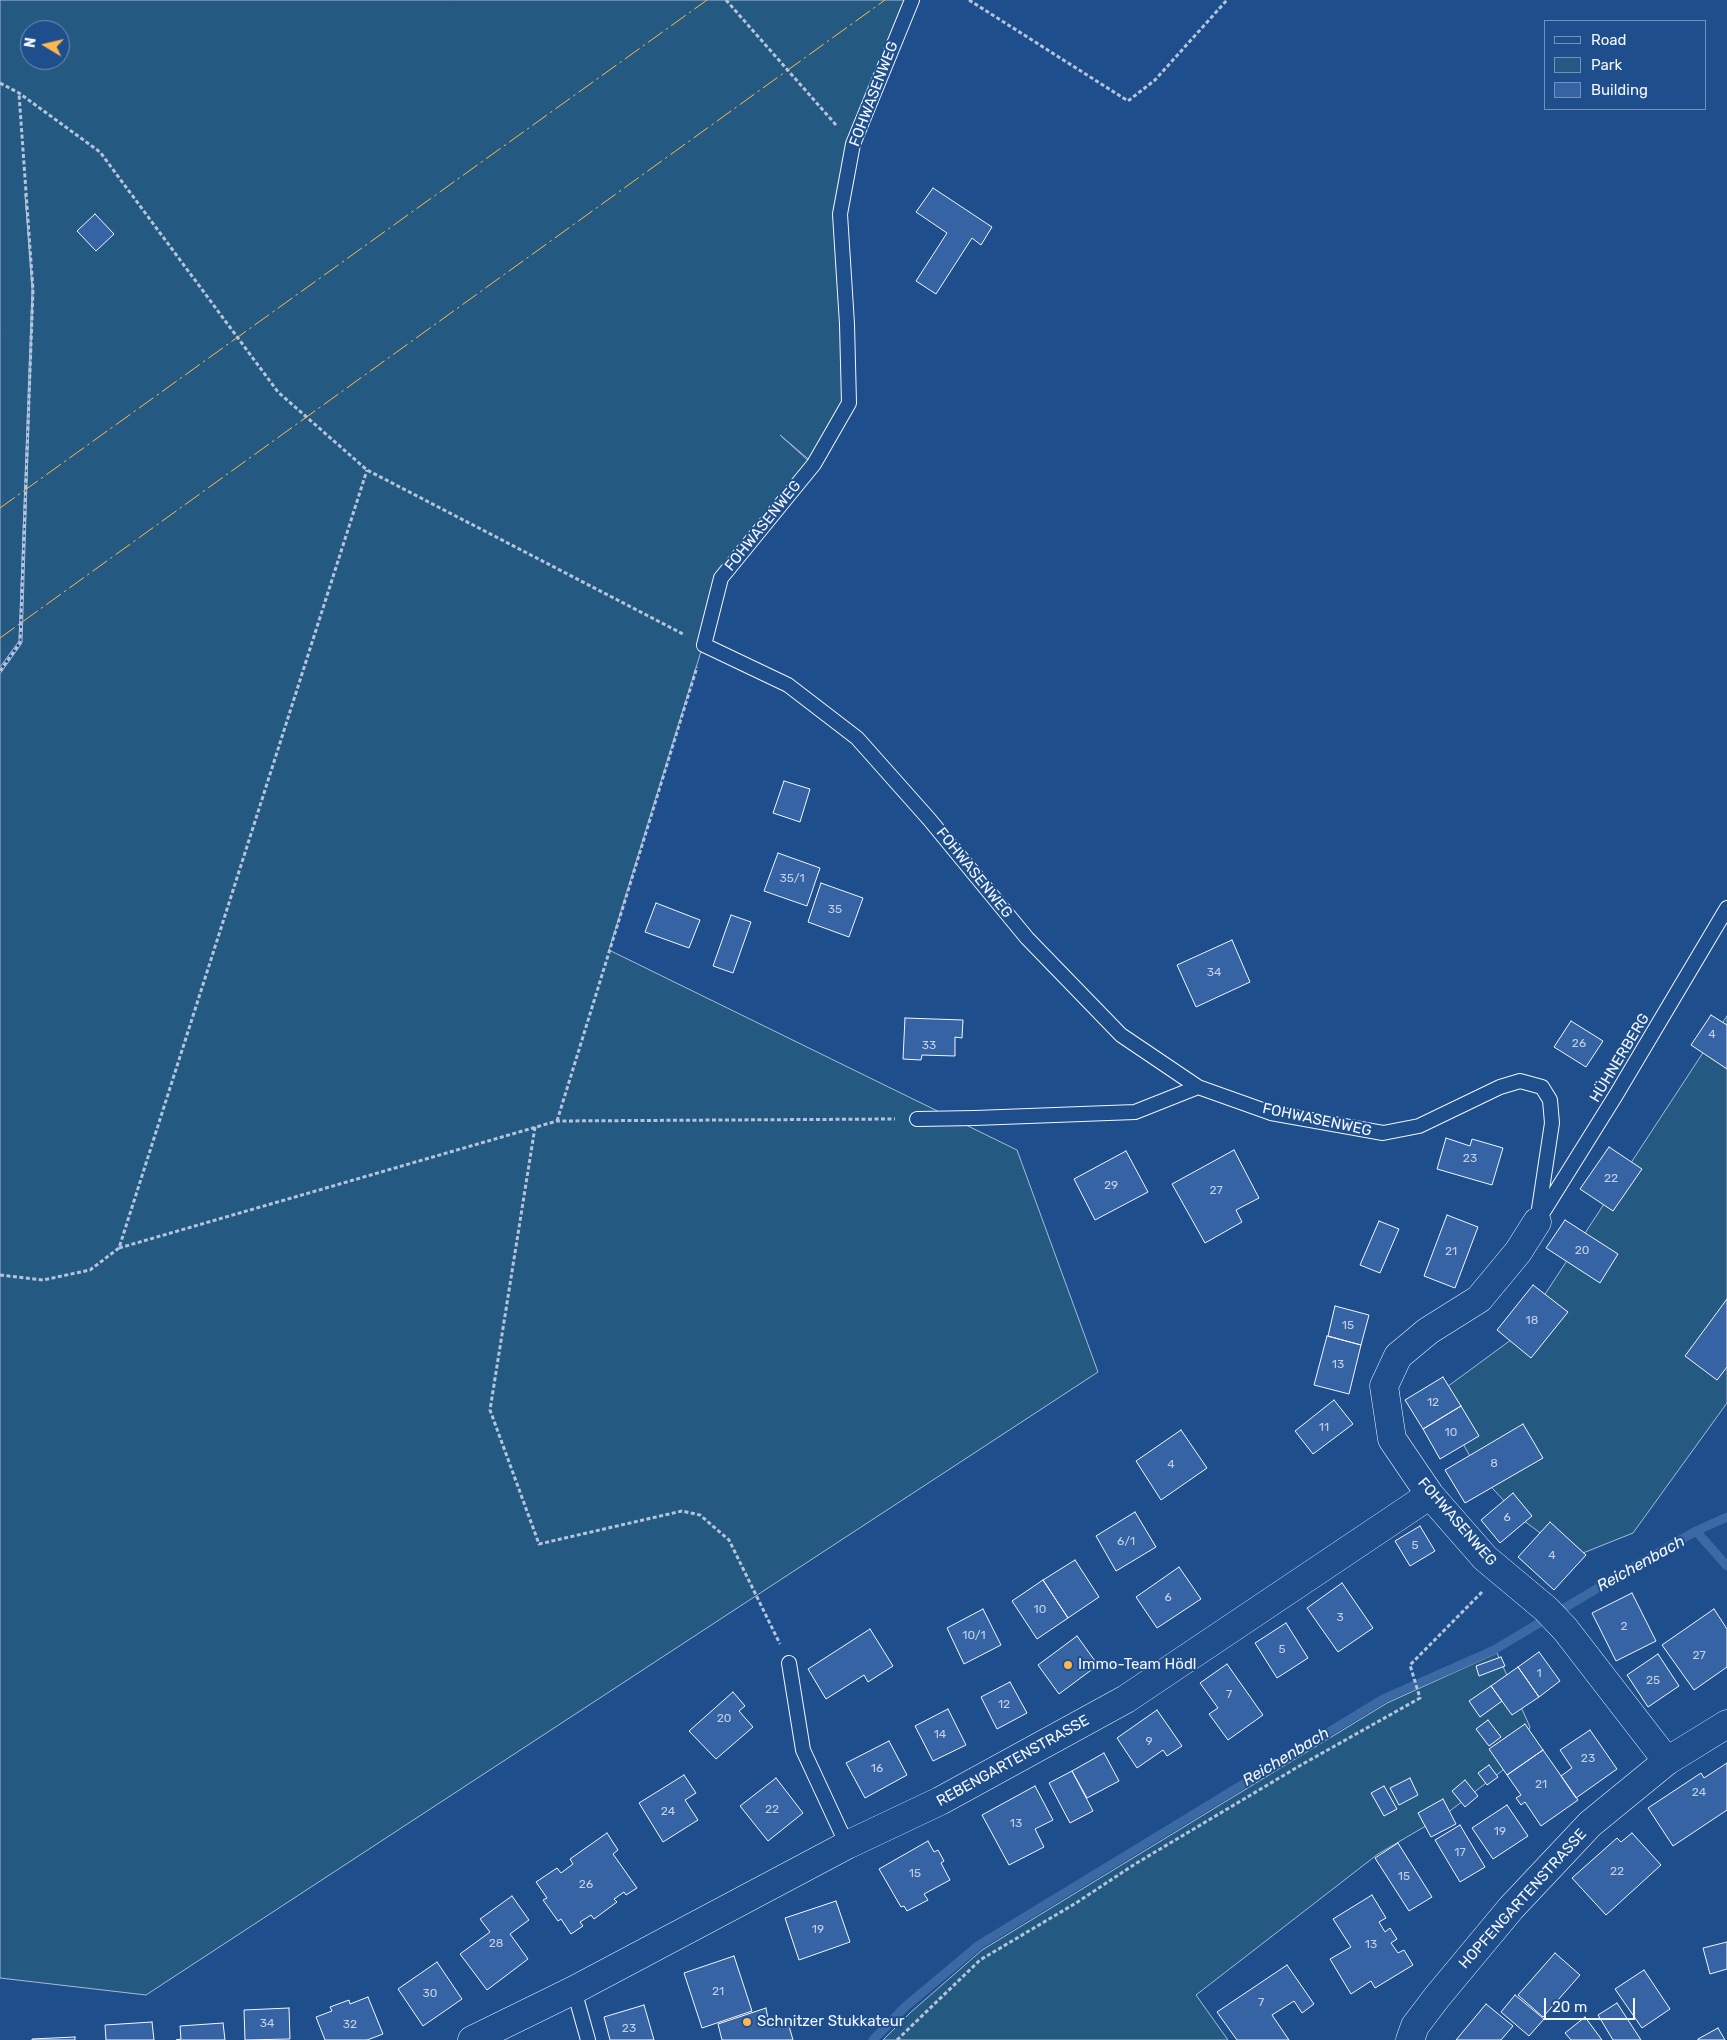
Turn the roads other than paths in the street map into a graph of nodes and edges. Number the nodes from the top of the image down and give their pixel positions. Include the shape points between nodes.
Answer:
1 (912, 0) edge
2 (1727, 908) edge
3 (1198, 1087) junction
4 (917, 1119) road end
5 (1537, 1222) junction
6 (1430, 1496) junction
7 (789, 1662) road end
8 (1727, 1724) edge
9 (1666, 1761) junction
10 (847, 1844) junction
11 (574, 1990) junction
12 (472, 2040) edge
13 (588, 2040) edge
14 (1410, 2040) edge

1 - 3 lane, FOHWASENWEG via 853,144 840,214 849,403 814,464 721,578 704,645 788,685 857,738 1027,938 1121,1035
2 - 5 lane, HÜHNERBERG
3 - 4 lane via 1135,1112
3 - 5 lane, FOHWASENWEG via 1271,1113 1383,1134 1419,1126 1520,1082 1542,1087 1550,1100 1552,1123
5 - 6 street, FOHWASENWEG via 1518,1252 1479,1299 1428,1331 1398,1356 1384,1386 1392,1439
6 - 9 street, FOHWASENWEG via 1485,1558 1565,1629
6 - 10 street, REBENGARTENSTRASSE via 1126,1699 940,1801
7 - 10 lane via 803,1750
8 - 9 street, HOPFENGARTENSTRASSE
9 - 14 street, HOPFENGARTENSTRASSE via 1590,1824 1511,1908 1437,1997 1415,2026
10 - 11 street, REBENGARTENSTRASSE
11 - 12 street, REBENGARTENSTRASSE
11 - 13 lane

